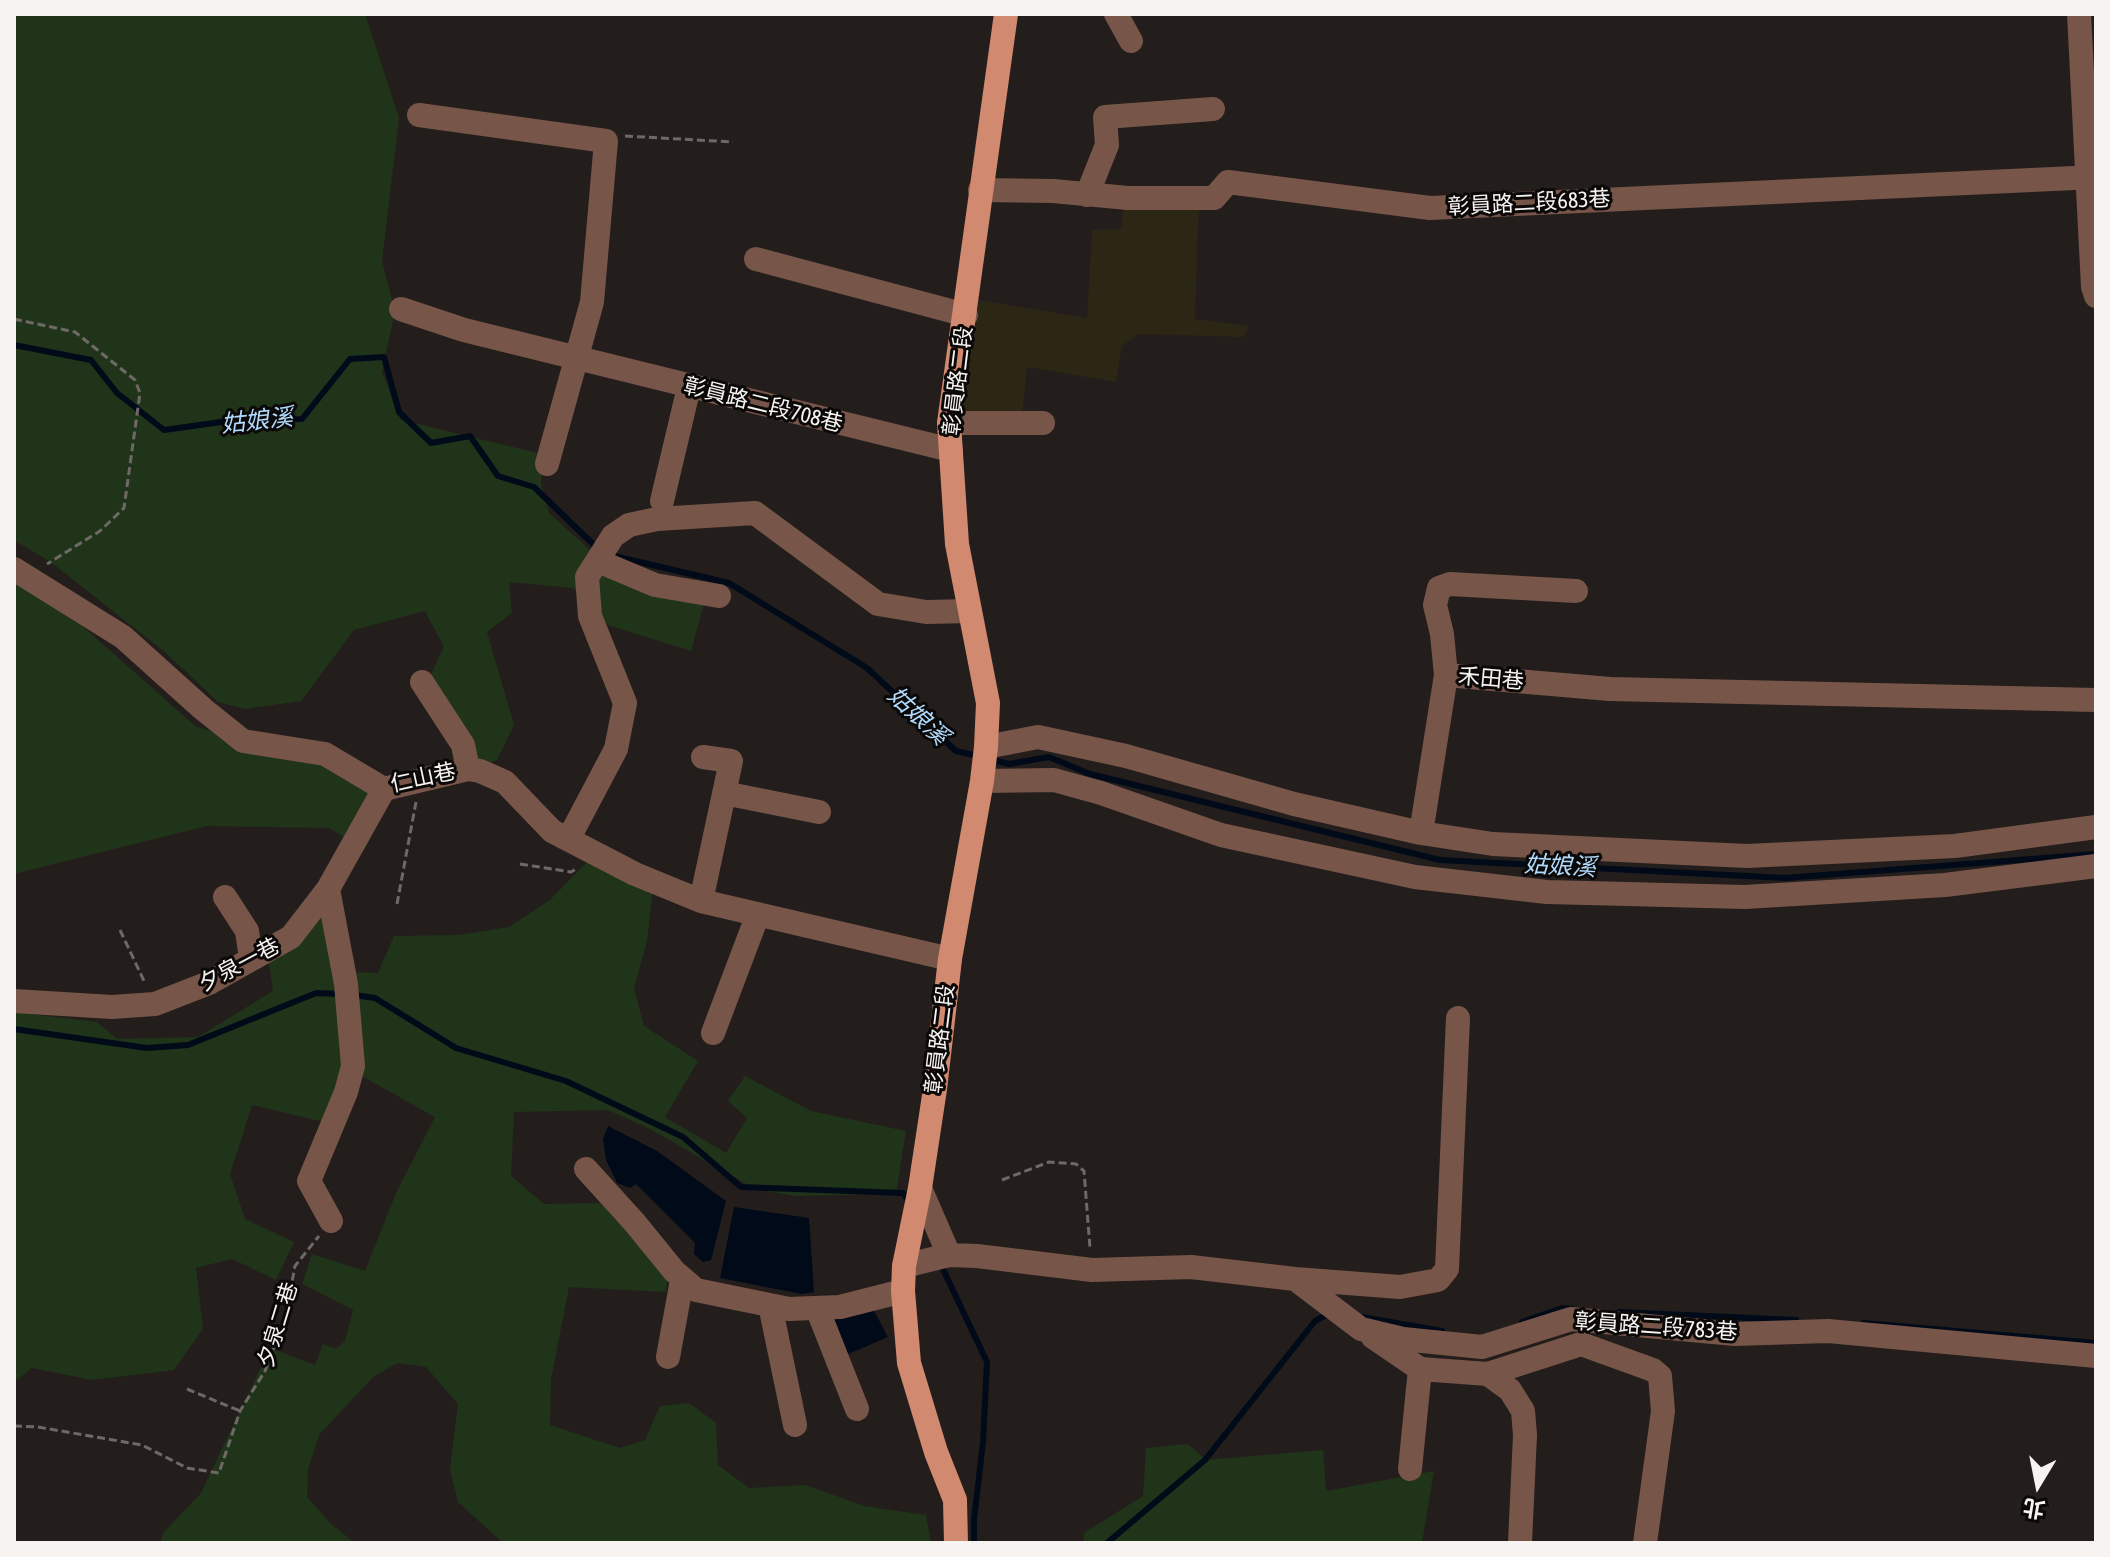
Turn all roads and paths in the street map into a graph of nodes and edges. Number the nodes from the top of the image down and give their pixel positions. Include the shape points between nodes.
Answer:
1 (1006, 14) edge
2 (1116, 14) edge
3 (2079, 14) edge
4 (1131, 41) dead end
5 (1213, 109) dead end
6 (419, 115) dead end
7 (606, 141) junction
8 (733, 142) dead end
9 (2092, 177) edge
10 (980, 190) junction
11 (1087, 195) junction
12 (756, 259) dead end
13 (2096, 296) edge
14 (401, 309) dead end
15 (966, 315) junction
16 (14, 319) edge
17 (576, 358) junction
18 (689, 387) junction
19 (949, 423) junction
20 (1043, 423) dead end
21 (951, 450) junction
22 (547, 464) dead end
23 (659, 510) junction
24 (598, 561) junction
25 (20, 573) edge
26 (1576, 591) dead end
27 (719, 596) dead end
28 (970, 611) junction
29 (1446, 675) junction
30 (422, 682) dead end
31 (2096, 700) edge
32 (986, 747) junction
33 (703, 757) dead end
34 (468, 769) junction
35 (421, 779) junction
36 (982, 781) junction
37 (384, 789) junction
38 (724, 793) junction
39 (819, 812) dead end
40 (2096, 827) edge
41 (1421, 833) junction
42 (569, 838) junction
43 (595, 855) junction
44 (1747, 856) junction
45 (520, 864) dead end
46 (2096, 866) edge
47 (328, 889) junction
48 (225, 897) dead end
49 (1745, 897) junction
50 (701, 901) junction
51 (397, 904) dead end
52 (758, 914) junction
53 (120, 930) dead end
54 (251, 959) junction
55 (950, 959) junction
56 (14, 1001) edge
57 (155, 1004) junction
58 (1458, 1018) dead end
59 (713, 1033) dead end
60 (586, 1169) dead end
61 (1002, 1180) dead end
62 (918, 1195) junction
63 (331, 1221) joint
64 (949, 1255) junction
65 (904, 1266) junction
66 (1092, 1270) junction
67 (1295, 1279) junction
68 (682, 1280) junction
69 (903, 1291) junction
70 (770, 1305) junction
71 (817, 1308) junction
72 (1361, 1329) junction
73 (2096, 1356) edge
74 (668, 1357) dead end
75 (1420, 1369) junction
76 (1488, 1374) junction
77 (187, 1389) dead end
78 (857, 1409) dead end
79 (240, 1411) junction
80 (795, 1425) dead end
81 (14, 1426) edge
82 (1410, 1469) dead end
83 (956, 1543) edge
84 (1520, 1543) edge
85 (1645, 1543) edge

1 - 10 main road, 彰員路二段
2 - 4 street
3 - 9 street
5 - 11 street via 1105,117 1107,145
6 - 7 street
7 - 8 path via 626,135
7 - 17 street via 592,302
9 - 11 street, 彰員路二段683巷 via 1430,208 1228,182 1214,198
9 - 13 street
10 - 11 street, 彰員路二段683巷
10 - 15 main road, 彰員路二段
12 - 15 street
14 - 17 street, 彰員路二段708巷
15 - 19 main road, 彰員路二段
16 - 25 path via 75,332 135,380 140,393 124,508 100,531
17 - 18 street, 彰員路二段708巷
17 - 22 street
18 - 21 street, 彰員路二段708巷
18 - 23 street
19 - 20 street
19 - 21 main road, 彰員路二段
21 - 28 main road, 彰員路二段 via 957,544
23 - 24 street via 613,536
23 - 28 street via 755,513 878,604 926,612
24 - 27 street via 655,585
24 - 42 street via 587,577 590,616 625,703 616,749
25 - 37 street, 仁山巷 via 123,637 243,741 325,754
26 - 29 street via 1450,584 1439,588 1435,605
28 - 32 main road, 彰員路二段 via 988,703
29 - 31 street, 禾田巷 via 1610,689
29 - 41 street, 禾田巷
30 - 34 street via 463,745
32 - 36 main road, 彰員路二段
32 - 41 street via 1038,737
33 - 38 street via 731,761
34 - 35 street, 仁山巷
34 - 42 street, 仁山巷 via 505,782 552,831
35 - 37 street, 仁山巷
35 - 51 path
36 - 49 street via 1054,780 1221,835 1415,877 1547,892
36 - 55 main road, 彰員路二段
37 - 47 street, 夕泉一巷
38 - 39 street
38 - 50 street
40 - 44 street via 1955,846
41 - 44 street via 1493,844
42 - 43 street, 仁山巷
43 - 45 path via 571,872
43 - 50 street, 仁山巷
44 - 49 street
46 - 49 street via 1945,885
47 - 54 street, 夕泉一巷 via 291,937
47 - 63 street via 346,984 353,1066 309,1181
48 - 54 street via 247,931
50 - 52 street, 仁山巷
52 - 55 street, 仁山巷
52 - 59 street
53 - 57 path
54 - 57 street, 夕泉一巷
55 - 62 main road, 彰員路二段
56 - 57 street, 夕泉一巷
58 - 67 street via 1447,1269 1438,1280 1400,1287
60 - 68 street
61 - 66 path via 1049,1162 1076,1164 1084,1171
62 - 64 street
62 - 65 main road, 彰員路二段
63 - 79 path, 夕泉二巷 via 295,1266 285,1319 265,1371
64 - 65 street
64 - 66 street
65 - 69 main road
66 - 67 street via 1191,1267
67 - 72 street, 彰員路二段783巷
68 - 70 street via 696,1290
68 - 74 street
69 - 71 street
69 - 83 main road via 909,1363 955,1500
70 - 71 street
70 - 80 street
71 - 78 street
72 - 73 street, 彰員路二段783巷 via 1482,1347 1571,1319 1735,1334 1828,1331
72 - 75 street
75 - 76 street
75 - 82 street
76 - 84 street via 1510,1390 1523,1411
76 - 85 street via 1581,1344 1660,1376 1663,1411
77 - 79 path
79 - 81 path, 夕泉二巷 via 219,1473 187,1468 142,1445

